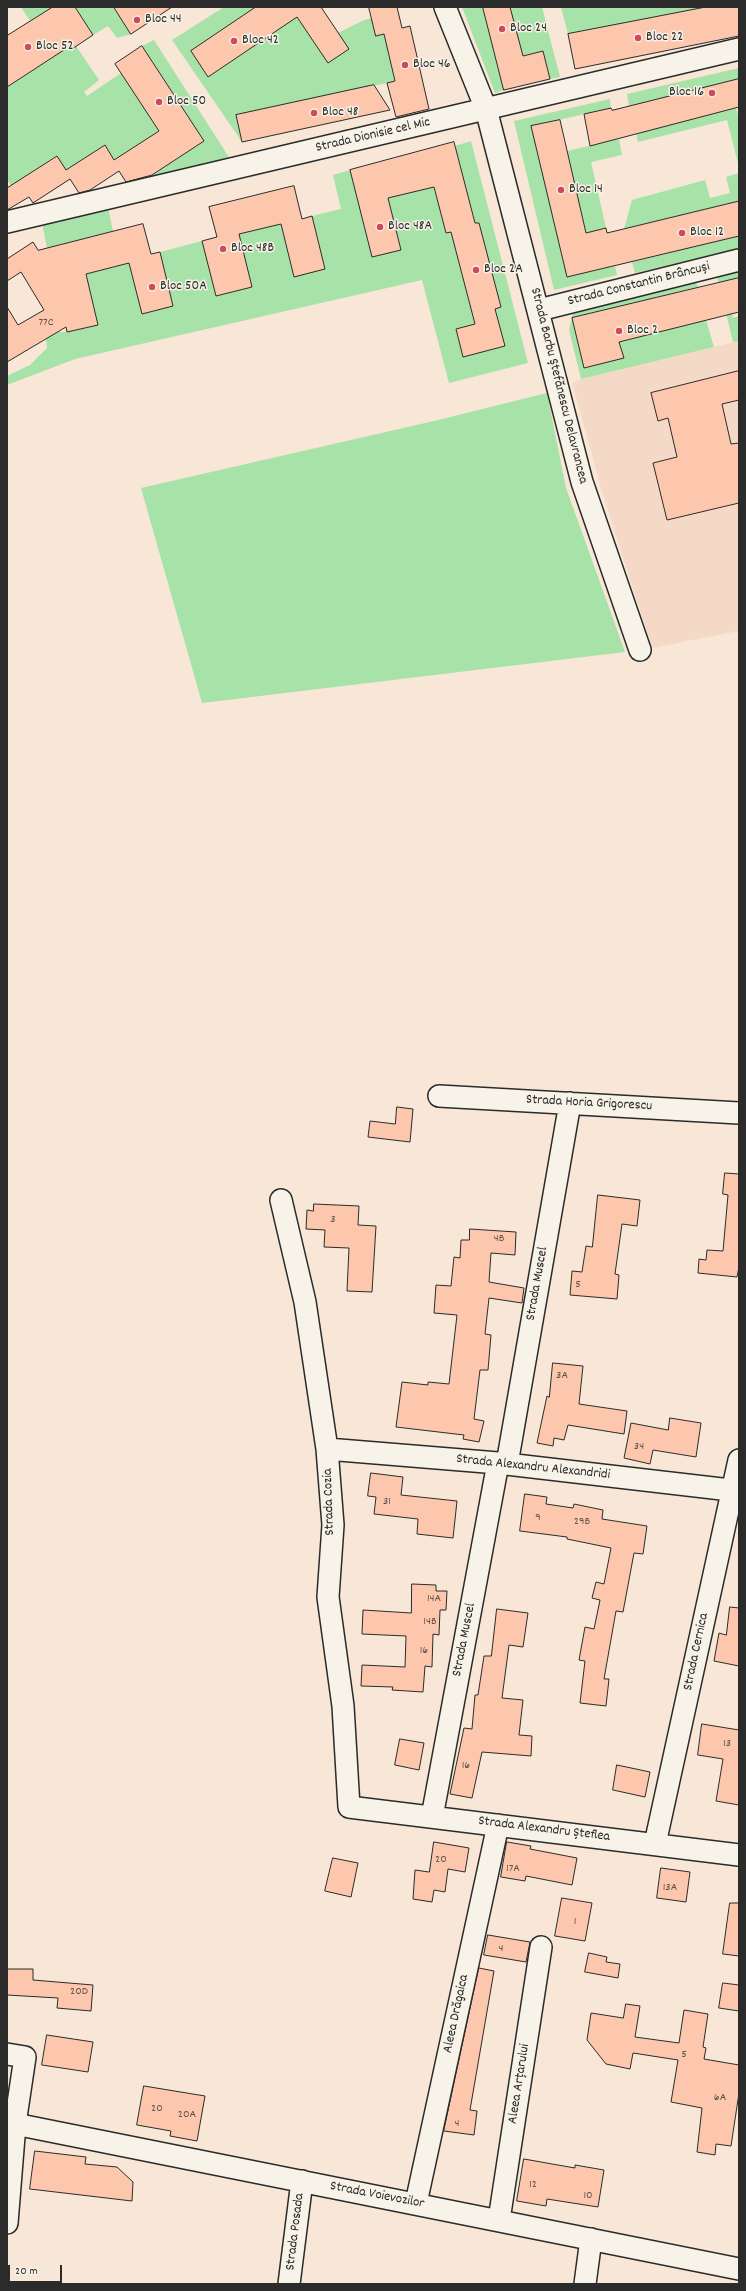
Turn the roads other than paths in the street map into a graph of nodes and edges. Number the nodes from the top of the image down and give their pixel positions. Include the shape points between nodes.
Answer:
1 (445, 7) edge
2 (739, 49) edge
3 (486, 109) junction
4 (7, 222) edge
5 (739, 260) edge
6 (539, 310) junction
7 (640, 650) dead end
8 (439, 1096) dead end
9 (570, 1103) junction
10 (739, 1113) edge
11 (280, 1200) dead end
12 (327, 1449) junction
13 (739, 1460) edge
14 (502, 1464) junction
15 (736, 1490) edge
16 (350, 1807) joint
17 (432, 1817) junction
18 (498, 1825) junction
19 (655, 1844) junction
20 (739, 1855) edge
21 (541, 1947) dead end
22 (16, 2056) edge
23 (15, 2124) junction
24 (302, 2181) junction
25 (416, 2204) junction
26 (499, 2220) junction
27 (7, 2223) edge
28 (591, 2239) junction
29 (739, 2269) edge
30 (290, 2284) edge
31 (585, 2284) edge

1 - 3 street, Strada Barbu Ștefănescu Delavrancea
2 - 3 street, Strada Dionisie cel Mic
3 - 4 street, Strada Dionisie cel Mic
3 - 6 street, Strada Barbu Ștefănescu Delavrancea
5 - 6 street, Strada Constantin Brâncuși
6 - 7 street, Strada Barbu Ștefănescu Delavrancea via 582,482
8 - 9 street, Strada Horia Grigorescu
9 - 10 street, Strada Horia Grigorescu
9 - 14 street, Strada Muscel
11 - 12 street, Strada Cozia via 306,1302
12 - 14 street, Strada Alexandru Alexandridi
12 - 16 street, Strada Cozia via 333,1525 328,1597 343,1706
13 - 15 street, Strada Cernica
14 - 15 street, Strada Alexandru Alexandridi
14 - 17 street, Strada Muscel
15 - 19 street, Strada Cernica
16 - 17 street, Strada Alexandru Șteflea
17 - 18 street, Strada Alexandru Șteflea
18 - 19 street, Strada Alexandru Șteflea
18 - 25 street, Aleea Drăgaica
19 - 20 street, Strada Alexandru Șteflea
21 - 26 street, Aleea Arțarului
22 - 23 street
23 - 24 street, Strada Voievozilor
23 - 27 street
24 - 25 street, Strada Voievozilor
24 - 30 street, Strada Posada
25 - 26 street, Strada Voievozilor
26 - 28 street, Strada Voievozilor
28 - 29 street, Strada Voievozilor
28 - 31 street

